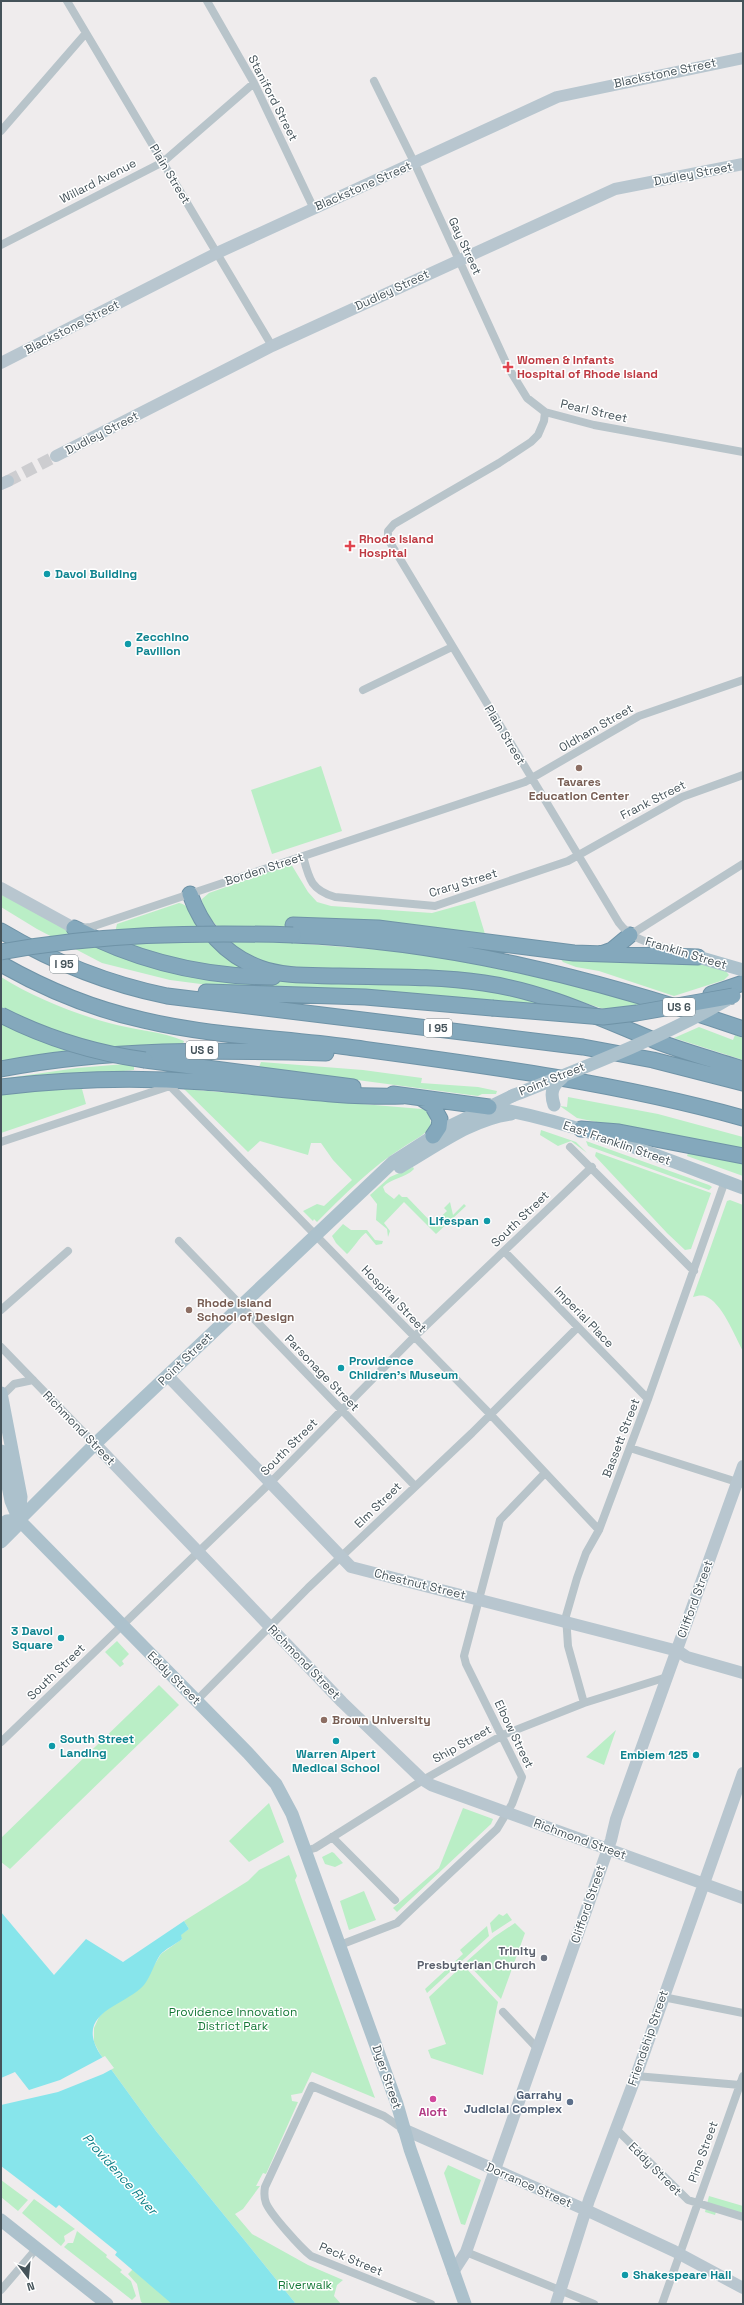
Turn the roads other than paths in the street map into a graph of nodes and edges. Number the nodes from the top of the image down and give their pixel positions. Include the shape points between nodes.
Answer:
1 (67, 1) edge
2 (207, 1) edge
3 (86, 32) junction
4 (743, 58) edge
5 (374, 81) dead end
6 (254, 83) junction
7 (1, 131) edge
8 (163, 162) junction
9 (415, 164) junction
10 (743, 164) edge
11 (314, 209) junction
12 (1, 245) edge
13 (216, 253) junction
14 (458, 260) junction
15 (272, 346) junction
16 (1, 363) edge
17 (545, 412) junction
18 (743, 452) edge
19 (56, 456) tunnel mouth
20 (388, 531) joint
21 (452, 647) junction
22 (743, 680) edge
23 (363, 690) dead end
24 (743, 776) edge
25 (531, 778) junction
26 (577, 855) junction
27 (303, 856) junction
28 (743, 864) edge
29 (1, 888) edge
30 (190, 894) junction
31 (74, 928) junction
32 (293, 930) junction
33 (1, 931) edge
34 (630, 935) junction
35 (1, 952) edge
36 (596, 954) junction
37 (698, 957) junction
38 (1, 964) edge
39 (743, 970) edge
40 (318, 976) junction
41 (743, 983) edge
42 (131, 988) junction
43 (740, 993) edge
44 (671, 1008) junction
45 (1, 1015) edge
46 (743, 1029) edge
47 (403, 1054) junction
48 (1, 1069) edge
49 (743, 1069) edge
50 (567, 1074) junction
51 (248, 1080) junction
52 (743, 1083) edge
53 (1, 1086) edge
54 (420, 1098) junction
55 (489, 1106) junction
56 (525, 1113) junction
57 (743, 1118) edge
58 (574, 1127) junction
59 (433, 1136) junction
60 (1, 1142) edge
61 (570, 1147) dead end
62 (743, 1156) edge
63 (592, 1167) junction
64 (725, 1181) junction
65 (370, 1183) junction
66 (743, 1188) edge
67 (314, 1235) junction
68 (178, 1241) dead end
69 (68, 1251) dead end
70 (504, 1251) junction
71 (694, 1271) junction
72 (241, 1306) junction
73 (1, 1310) edge
74 (577, 1328) junction
75 (414, 1337) junction
76 (1, 1347) edge
77 (168, 1376) junction
78 (33, 1380) junction
79 (1, 1395) edge
80 (648, 1398) junction
81 (341, 1410) junction
82 (490, 1414) junction
83 (95, 1444) junction
84 (630, 1448) junction
85 (1, 1451) edge
86 (743, 1466) edge
87 (545, 1473) junction
88 (271, 1482) junction
89 (740, 1483) edge
90 (415, 1486) junction
91 (19, 1520) junction
92 (1, 1525) edge
93 (599, 1530) junction
94 (1, 1542) edge
95 (198, 1552) junction
96 (341, 1558) junction
97 (478, 1598) junction
98 (565, 1622) junction
99 (122, 1625) junction
100 (270, 1628) junction
101 (678, 1651) junction
102 (743, 1673) edge
103 (667, 1677) junction
104 (197, 1700) junction
105 (584, 1703) junction
106 (503, 1735) junction
107 (1, 1742) edge
108 (743, 1773) edge
109 (422, 1780) junction
110 (507, 1812) junction
111 (332, 1837) junction
112 (607, 1850) junction
113 (305, 1851) junction
114 (704, 1884) junction
115 (743, 1898) edge
116 (396, 1900) dead end
117 (340, 1945) junction
118 (662, 1997) junction
119 (504, 2012) dead end
120 (743, 2014) edge
121 (538, 2049) junction
122 (636, 2076) junction
123 (743, 2076) edge
124 (740, 2085) junction
125 (312, 2086) joint
126 (403, 2129) junction
127 (616, 2129) junction
128 (495, 2170) junction
129 (697, 2204) junction
130 (586, 2210) junction
131 (743, 2217) edge
132 (1, 2220) edge
133 (37, 2248) junction
134 (466, 2252) junction
135 (680, 2254) junction
136 (453, 2272) junction
137 (743, 2288) edge
138 (1, 2290) edge
139 (561, 2291) junction
140 (106, 2304) edge
141 (431, 2304) edge
142 (465, 2304) edge
143 (556, 2304) edge
144 (594, 2304) edge
145 (662, 2304) edge

1 - 3 street, Plain Street
2 - 6 street, Staniford Street
3 - 7 street
3 - 8 street, Plain Street
4 - 9 street, Blackstone Street via 557,97
5 - 9 street, Gay Street
6 - 8 street, Willard Avenue
6 - 11 street, Staniford Street
8 - 12 street, Willard Avenue
8 - 13 street, Plain Street
9 - 11 street, Blackstone Street
9 - 14 street, Gay Street
10 - 14 street, Dudley Street via 615,189
11 - 13 street, Blackstone Street
13 - 15 street, Plain Street
13 - 16 street, Blackstone Street
14 - 15 street, Dudley Street
14 - 17 street, Gay Street via 508,367 528,398
15 - 19 street, Dudley Street
17 - 18 street, Pearl Street via 594,425
17 - 20 street, Pearl Street via 538,434 531,442 394,524
20 - 21 street, Plain Street via 388,540
21 - 23 street
21 - 25 street, Plain Street
22 - 25 street, Oldham Street via 639,716
24 - 26 street, Frank Street via 682,797
25 - 26 street, Plain Street
25 - 27 street, Borden Street via 444,810
26 - 27 street, Crary Street via 568,861 434,906 323,894 315,888 309,878
26 - 34 street, Plain Street via 619,923
27 - 30 street, Borden Street
28 - 34 street
29 - 31 street
30 - 31 street, Borden Street via 91,927
30 - 40 highway via 206,927 221,944 241,959 273,972
31 - 40 highway via 134,955 181,969 244,976
32 - 35 highway, bridge via 243,926 180,934 88,940
32 - 36 highway via 378,928
32 - 46 highway, US 6 via 510,963 618,989
33 - 42 highway, I 95 via 66,965
34 - 36 highway via 612,950
34 - 37 street, Franklin Street
36 - 37 highway
37 - 39 main road, Franklin Street
38 - 47 highway, I 95 via 76,1000 144,1020 196,1029
40 - 49 highway via 448,979 522,990 572,1005 658,1042
41 - 44 highway, bridge
42 - 44 highway, bridge via 241,995 365,997 594,1017
42 - 52 highway, I 95 via 202,1002 583,1047 653,1060
43 - 44 highway, bridge
43 - 50 main road, Point Street, bridge via 704,1013
45 - 51 highway, bridge via 44,1034 107,1053
47 - 48 highway, US 6 via 182,1050 77,1058
47 - 57 highway, I 95 via 580,1080 659,1096
50 - 55 main road, Point Street, bridge
50 - 58 main road, bridge via 554,1084 551,1092 558,1113
51 - 53 highway via 83,1080
51 - 54 highway via 352,1086
54 - 55 highway
54 - 59 highway via 432,1105 440,1119 439,1127
55 - 56 main road, East Franklin Street
55 - 59 main road, Point Street
56 - 58 main road, East Franklin Street
56 - 65 main road, Point Street via 493,1117 468,1128
58 - 62 highway via 619,1132
58 - 64 main road, East Franklin Street
59 - 65 main road, Point Street via 393,1162
60 - 67 street, Hospital Street via 170,1086
61 - 63 street
63 - 70 street, South Street
63 - 71 street
64 - 66 main road, East Franklin Street
64 - 71 street, Bassett Street
65 - 67 main road, Point Street
67 - 72 main road, Point Street
67 - 75 street, Hospital Street
68 - 72 street, Parsonage Street
69 - 73 street
70 - 74 street, Imperial Place
70 - 75 street, South Street
71 - 80 street, Bassett Street
72 - 77 main road, Point Street
72 - 81 street, Parsonage Street
74 - 80 street, Imperial Place
74 - 82 street, Elm Street
75 - 81 street, South Street
75 - 82 street, Hospital Street
76 - 78 street, Richmond Street
77 - 83 main road, Point Street
77 - 88 street, Chestnut Street
78 - 79 street via 14,1384
78 - 83 street, Richmond Street
79 - 91 main road via 21,1497
80 - 84 street, Bassett Street
81 - 88 street, South Street
81 - 90 street, Parsonage Street
82 - 87 street, Hospital Street
82 - 90 street, Elm Street
83 - 91 main road, Point Street
83 - 95 street, Richmond Street
84 - 89 street
84 - 93 street, Bassett Street
85 - 91 main road, Eddy Street via 11,1501
86 - 89 street, Clifford Street
87 - 93 street, Hospital Street
87 - 97 street, Elbow Street via 500,1520
88 - 95 street, South Street
88 - 96 street, Chestnut Street
89 - 101 street, Clifford Street
90 - 96 street, Elm Street
91 - 92 main road, Point Street via 7,1521
91 - 94 main road, Point Street
91 - 99 main road, Eddy Street
93 - 98 street, Bassett Street via 586,1553
95 - 99 street, South Street
95 - 100 street, Richmond Street
96 - 97 street, Chestnut Street via 351,1567
96 - 100 street, Elm Street
97 - 98 street, Chestnut Street
97 - 106 street, Elbow Street via 466,1645 466,1664
98 - 101 street, Chestnut Street
98 - 105 street, Bassett Street via 568,1646
99 - 104 main road, Eddy Street
99 - 107 street, South Street
100 - 104 street, Elm Street
100 - 109 street, Richmond Street
101 - 102 street, Chestnut Street via 687,1657
101 - 103 street, Clifford Street
103 - 105 street, Ship Street
103 - 112 street, Clifford Street
104 - 113 main road, Eddy Street via 276,1784 292,1814
105 - 106 street, Ship Street
106 - 109 street, Ship Street
106 - 110 street, Elbow Street via 522,1777
108 - 114 street, Friendship Street
109 - 110 street, Richmond Street
109 - 111 street, Ship Street
110 - 112 street, Richmond Street
110 - 117 street, Elbow Street via 497,1829 397,1923
111 - 113 street, Ship Street
111 - 116 street
112 - 114 street, Richmond Street
112 - 121 street, Clifford Street
113 - 117 main road, Dyer Street
114 - 115 street, Richmond Street
114 - 118 street, Friendship Street
117 - 126 main road, Dyer Street via 398,2108
118 - 120 street
118 - 122 street, Friendship Street
119 - 121 street
121 - 128 street, Clifford Street
122 - 124 street
122 - 127 street, Friendship Street
123 - 124 street, Pine Street
124 - 129 street, Pine Street
125 - 126 street, Dorrance Street via 388,2117
125 - 141 street, Peck Street via 265,2187 267,2205 300,2246 315,2259
126 - 128 street, Dorrance Street
126 - 136 main road, Dyer Street
127 - 129 street, Eddy Street via 679,2194
127 - 130 street, Friendship Street
128 - 130 street, Dorrance Street
128 - 134 street, Clifford Street
129 - 131 street, Eddy Street
129 - 135 street, Pine Street
130 - 135 street, Dorrance Street
130 - 139 street, Friendship Street
132 - 133 main road
133 - 138 street
133 - 140 main road
134 - 136 street, Clifford Street
134 - 139 street
135 - 137 street, Dorrance Street
135 - 145 street, Pine Street
136 - 142 main road, Dyer Street
139 - 143 street, Friendship Street
139 - 144 street

